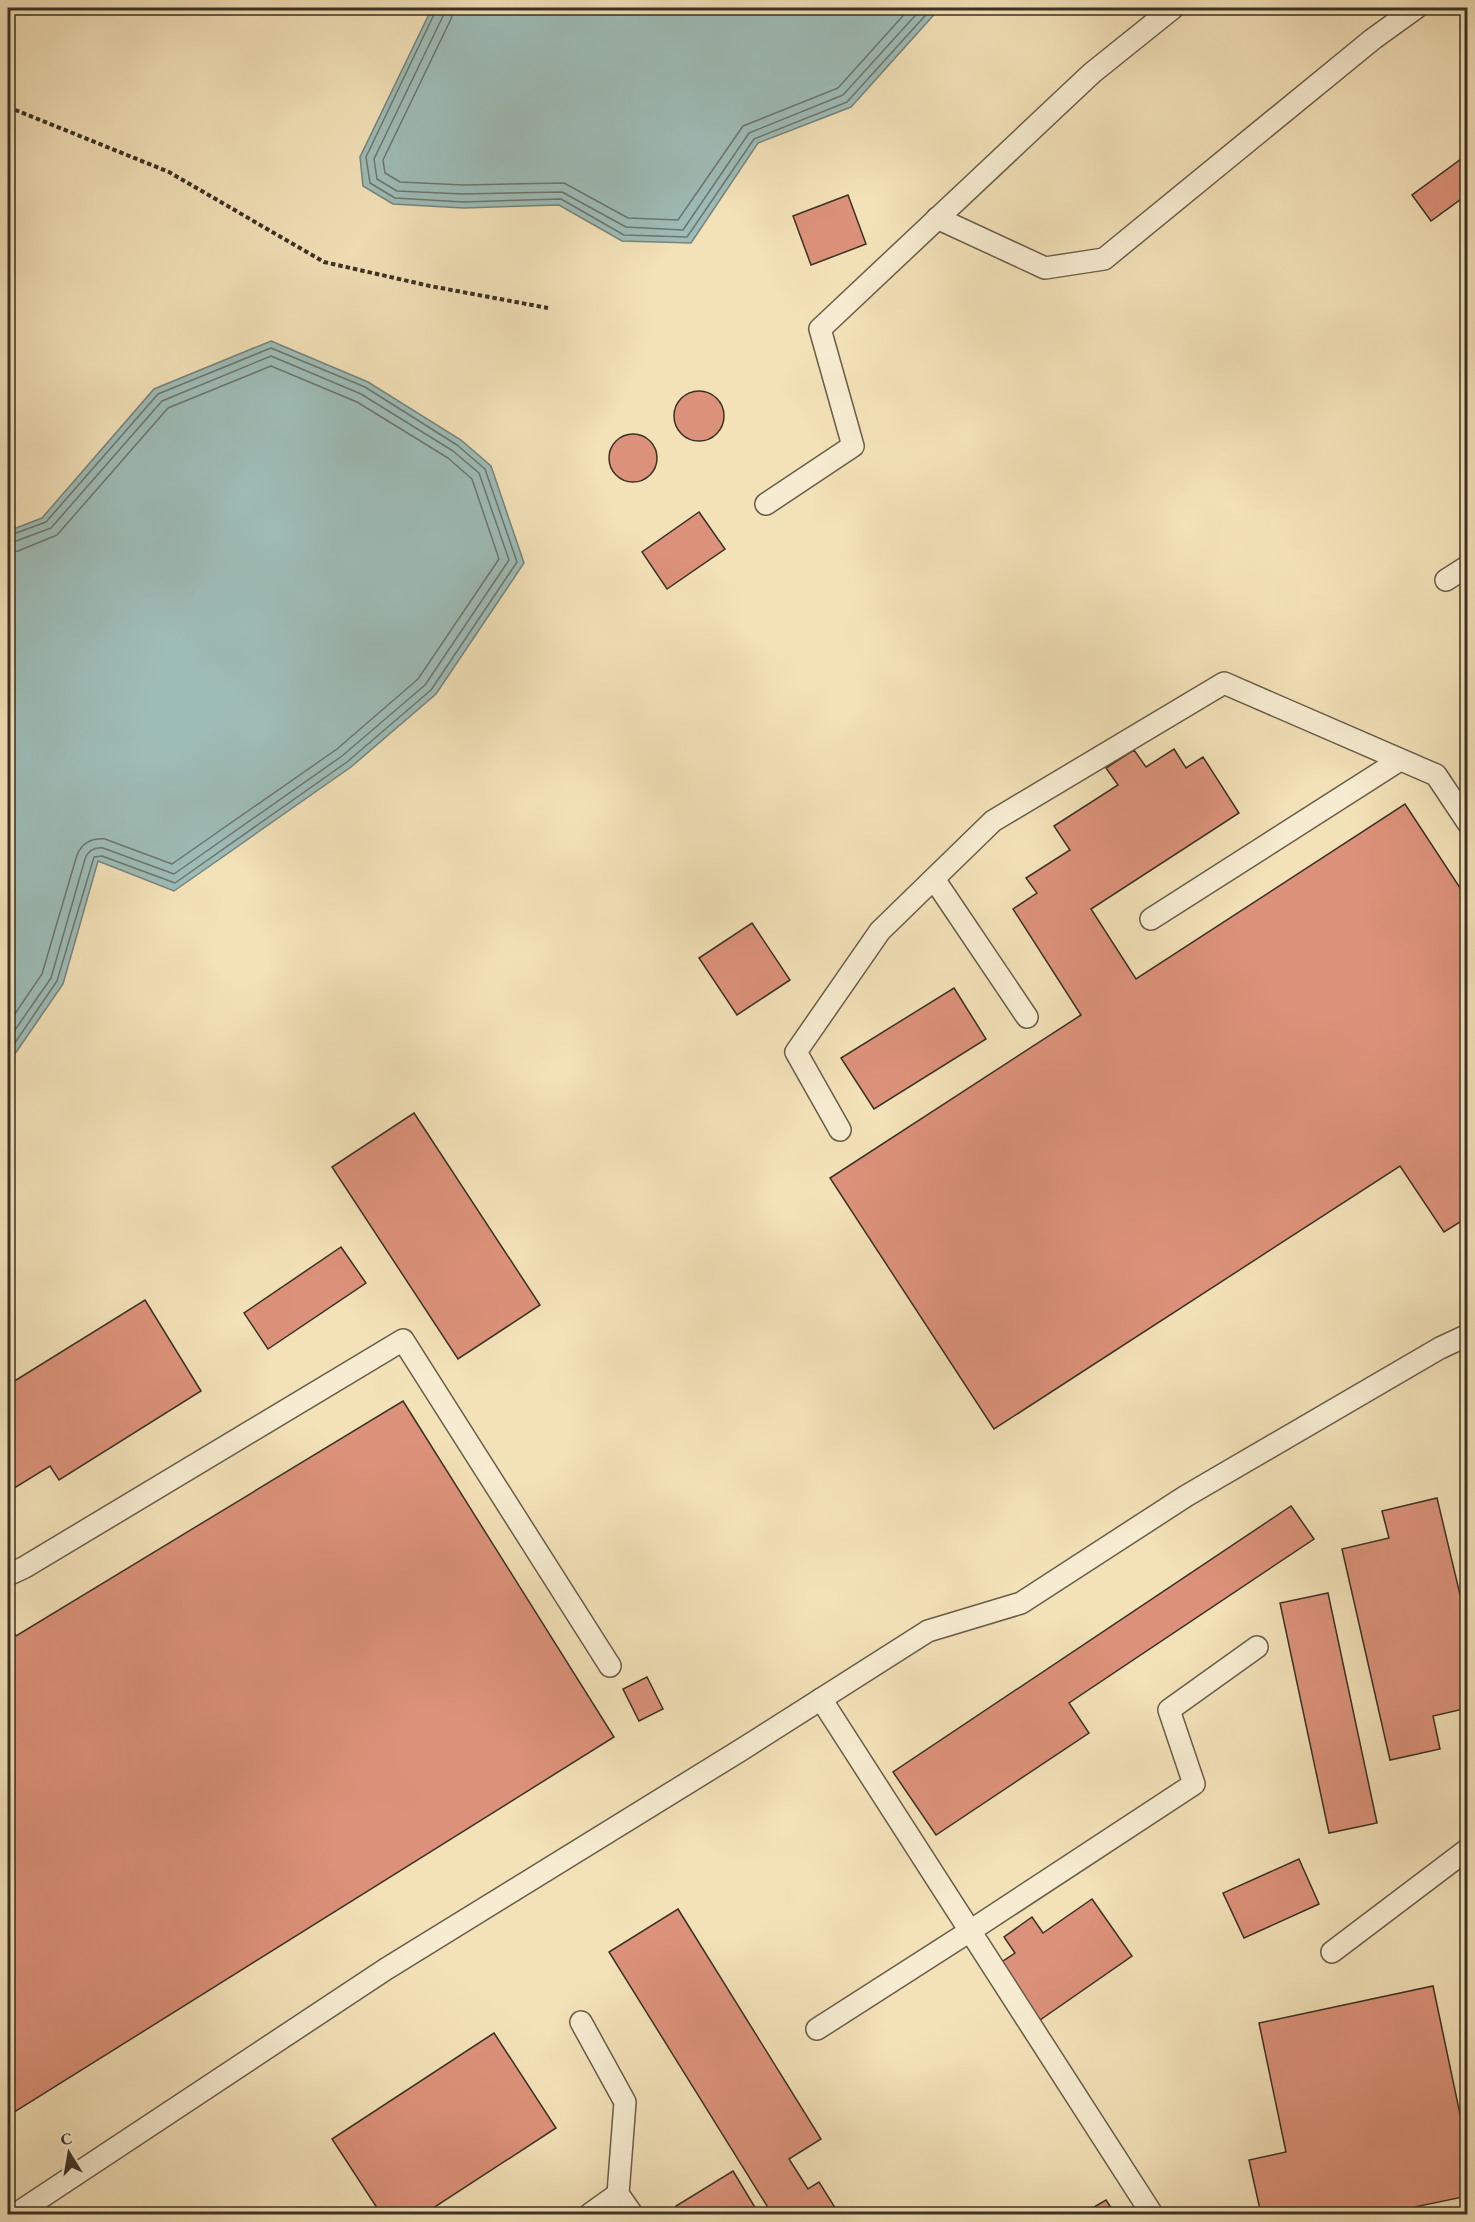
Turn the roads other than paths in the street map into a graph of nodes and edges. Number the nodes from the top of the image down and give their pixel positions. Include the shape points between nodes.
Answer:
1 (1173, 8) edge
2 (1416, 8) edge
3 (938, 218) junction
4 (766, 504) dead end
5 (1467, 566) edge
6 (1446, 580) dead end
7 (1400, 760) junction
8 (1467, 823) edge
9 (934, 879) junction
10 (1151, 919) dead end
11 (1027, 1017) dead end
12 (840, 1130) dead end
13 (1467, 1335) edge
14 (8, 1575) edge
15 (1257, 1647) dead end
16 (610, 1666) dead end
17 (821, 1700) junction
18 (1467, 1849) edge
19 (970, 1931) junction
20 (1332, 1952) dead end
21 (581, 2022) dead end
22 (817, 2029) dead end
23 (618, 2194) junction
24 (16, 2214) edge
25 (590, 2214) edge
26 (632, 2214) edge
27 (1152, 2214) edge

1 - 3 lane via 1092,73
2 - 3 lane via 1104,259 1045,268
3 - 4 lane via 820,329 853,446
5 - 6 lane
7 - 8 lane via 1436,775
7 - 9 lane via 1224,683 993,821
7 - 10 lane
9 - 11 lane
9 - 12 lane via 880,931 796,1052
13 - 17 lane via 1186,1496 1021,1603 928,1631
14 - 16 lane via 403,1340
15 - 19 lane via 1169,1710 1194,1784
17 - 19 lane
17 - 24 lane via 386,1969
18 - 20 lane
19 - 22 lane
19 - 27 lane
21 - 23 lane via 625,2102
23 - 25 lane
23 - 26 lane

